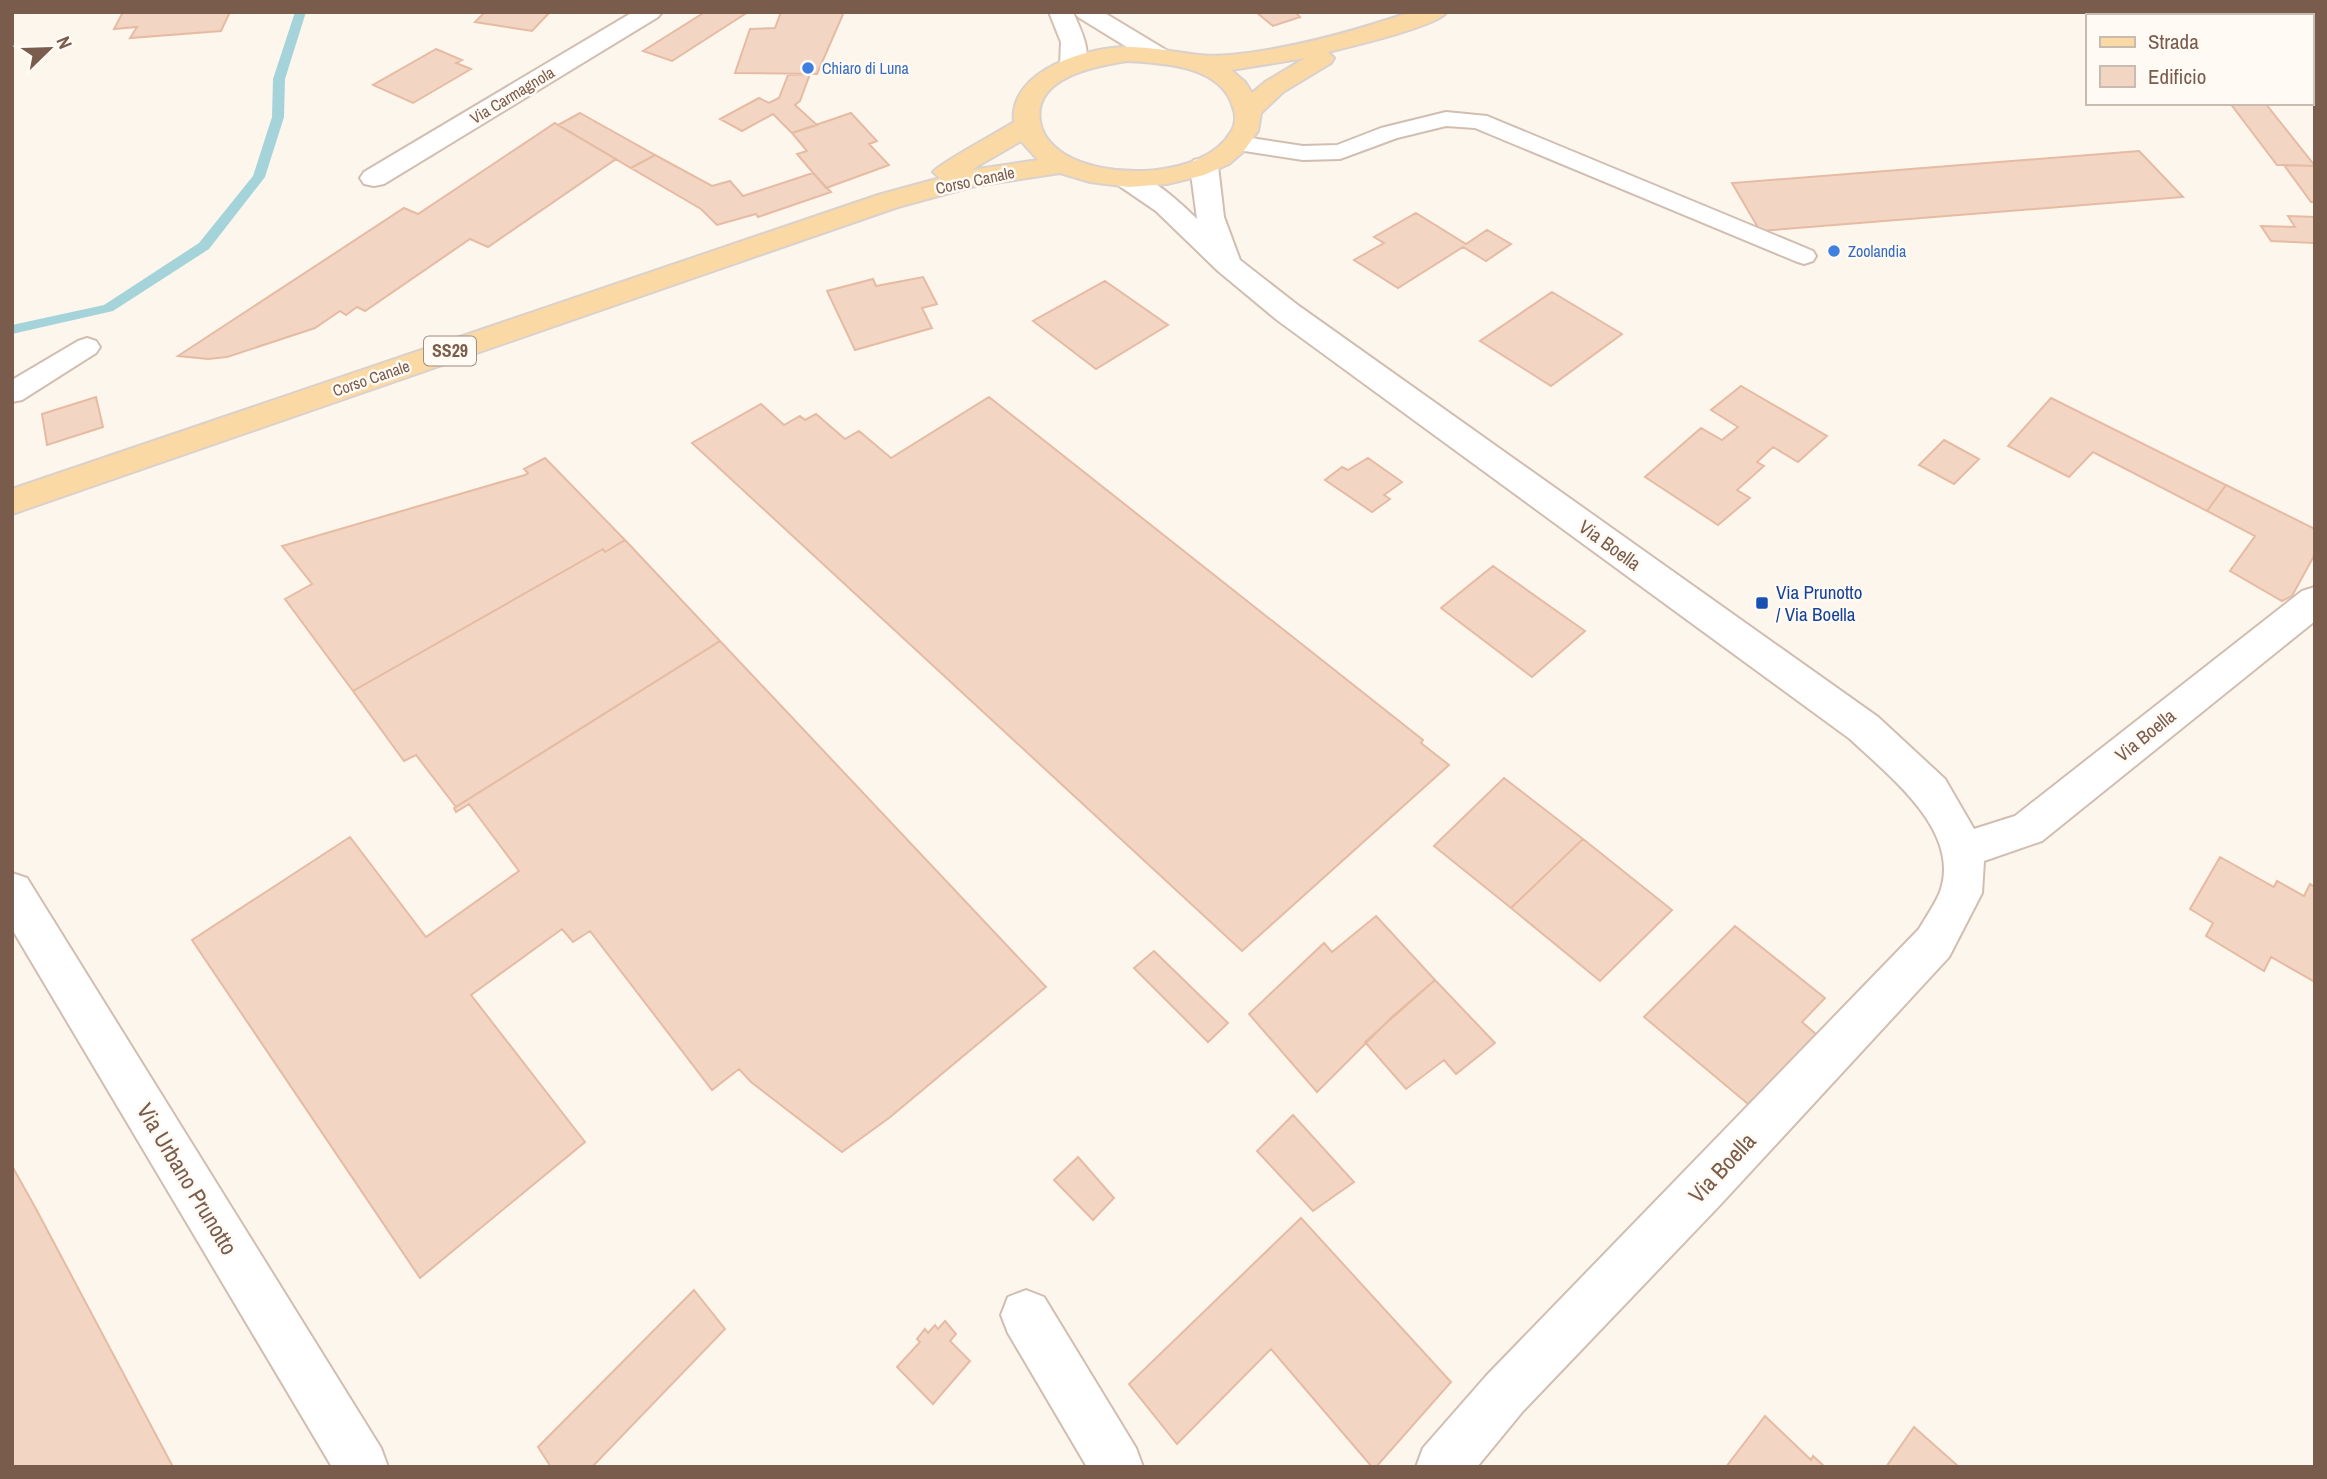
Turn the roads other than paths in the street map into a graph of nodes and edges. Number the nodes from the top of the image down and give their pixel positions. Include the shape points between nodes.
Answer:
1 (650, 12) edge
2 (1061, 12) edge
3 (1086, 12) edge
4 (1436, 12) edge
5 (1361, 38) junction
6 (1157, 55) junction
7 (1073, 65) junction
8 (1199, 65) junction
9 (1248, 111) junction
10 (1026, 127) junction
11 (1238, 143) junction
12 (1063, 164) junction
13 (1204, 166) junction
14 (374, 178) dead end
15 (1128, 179) junction
16 (888, 201) junction
17 (1804, 256) dead end
18 (1228, 265) junction
19 (87, 347) dead end
20 (12, 393) edge
21 (12, 502) edge
22 (2315, 601) edge
23 (1965, 850) junction
24 (12, 891) edge
25 (1026, 1315) dead end
26 (362, 1467) edge
27 (1117, 1467) edge
28 (1442, 1467) edge

1 - 14 street, Via Carmagnola
2 - 7 street via 1073,42
3 - 6 street
4 - 5 main road
5 - 8 main road via 1243,63
5 - 9 main road via 1273,87
6 - 7 main road via 1118,55
6 - 8 main road
7 - 10 main road via 1034,93 1026,109
8 - 9 main road via 1229,81
9 - 11 main road via 1247,127
10 - 12 main road, Corso Canale via 1038,147
10 - 16 main road, Corso Canale
11 - 13 main road, Corso Canale
11 - 17 lane via 1303,153 1340,152 1389,133 1446,119 1479,121
12 - 15 main road, Corso Canale via 1093,175
12 - 16 main road, Corso Canale / SS29 via 973,178
13 - 15 main road, Corso Canale via 1169,177
13 - 18 street via 1210,216
15 - 18 street, Via Boella via 1166,205
16 - 21 main road, Corso Canale / SS29
18 - 23 street, Via Boella via 1864,728 1931,791
19 - 20 lane
22 - 23 street, Via Boella via 2028,829
23 - 28 street, Via Boella via 1961,893 1934,943 1505,1392
24 - 26 street, Via Urbano Prunotto
25 - 27 street

